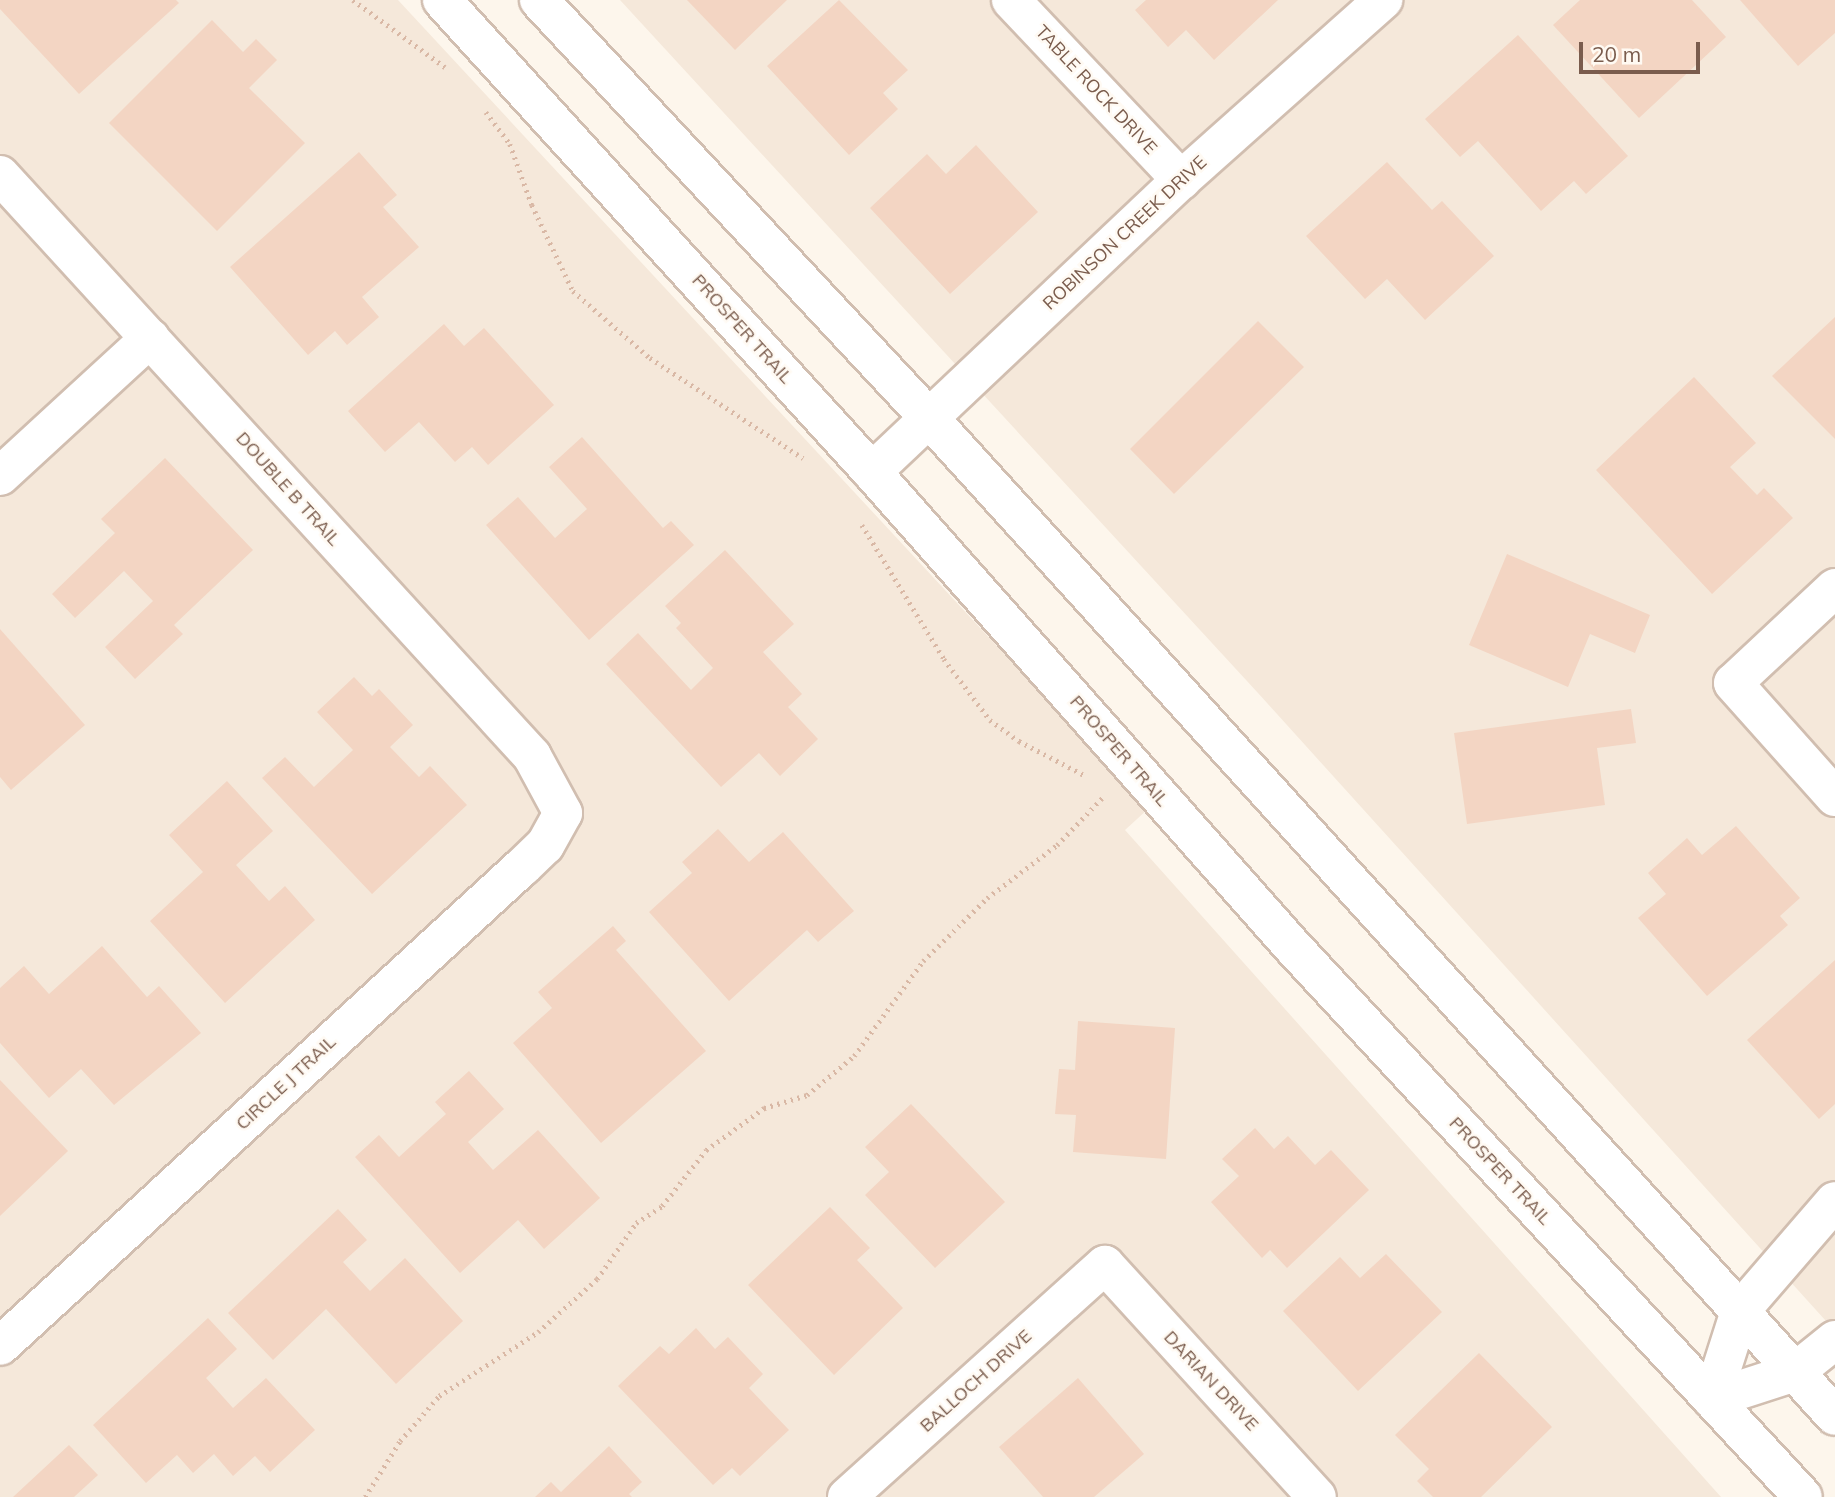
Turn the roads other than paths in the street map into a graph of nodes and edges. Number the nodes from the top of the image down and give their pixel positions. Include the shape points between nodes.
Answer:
1 (442, 0) edge
2 (540, 0) edge
3 (1011, 0) edge
4 (1383, 0) edge
5 (0, 175) edge
6 (1181, 180) junction
7 (150, 338) junction
8 (930, 419) junction
9 (872, 472) junction
10 (0, 476) edge
11 (1835, 588) edge
12 (1835, 797) edge
13 (563, 813) joint
14 (1835, 1201) edge
15 (1105, 1265) joint
16 (1740, 1311) junction
17 (1835, 1340) edge
18 (0, 1346) edge
19 (1795, 1372) junction
20 (1712, 1399) junction
21 (1835, 1416) edge
22 (847, 1497) edge
23 (1317, 1497) edge
24 (1803, 1497) edge

1 - 9 street, PROSPER TRAIL
2 - 8 street
3 - 6 street, TABLE ROCK DRIVE
4 - 6 street, ROBINSON CREEK DRIVE
5 - 7 street, DOUBLE B TRAIL
6 - 8 street, ROBINSON CREEK DRIVE
7 - 10 street
7 - 13 street, DOUBLE B TRAIL via 532,756
8 - 9 street, ROBINSON CREEK DRIVE
8 - 16 street
9 - 20 street, PROSPER TRAIL via 1292,946
11 - 12 street via 1733,683
13 - 18 street, CIRCLE J TRAIL via 545,845 522,867
14 - 16 street
15 - 22 street, BALLOCH DRIVE
15 - 23 street, DARIAN DRIVE
16 - 19 street
16 - 20 street
17 - 19 street
19 - 20 street
19 - 21 street
20 - 24 street, PROSPER TRAIL

